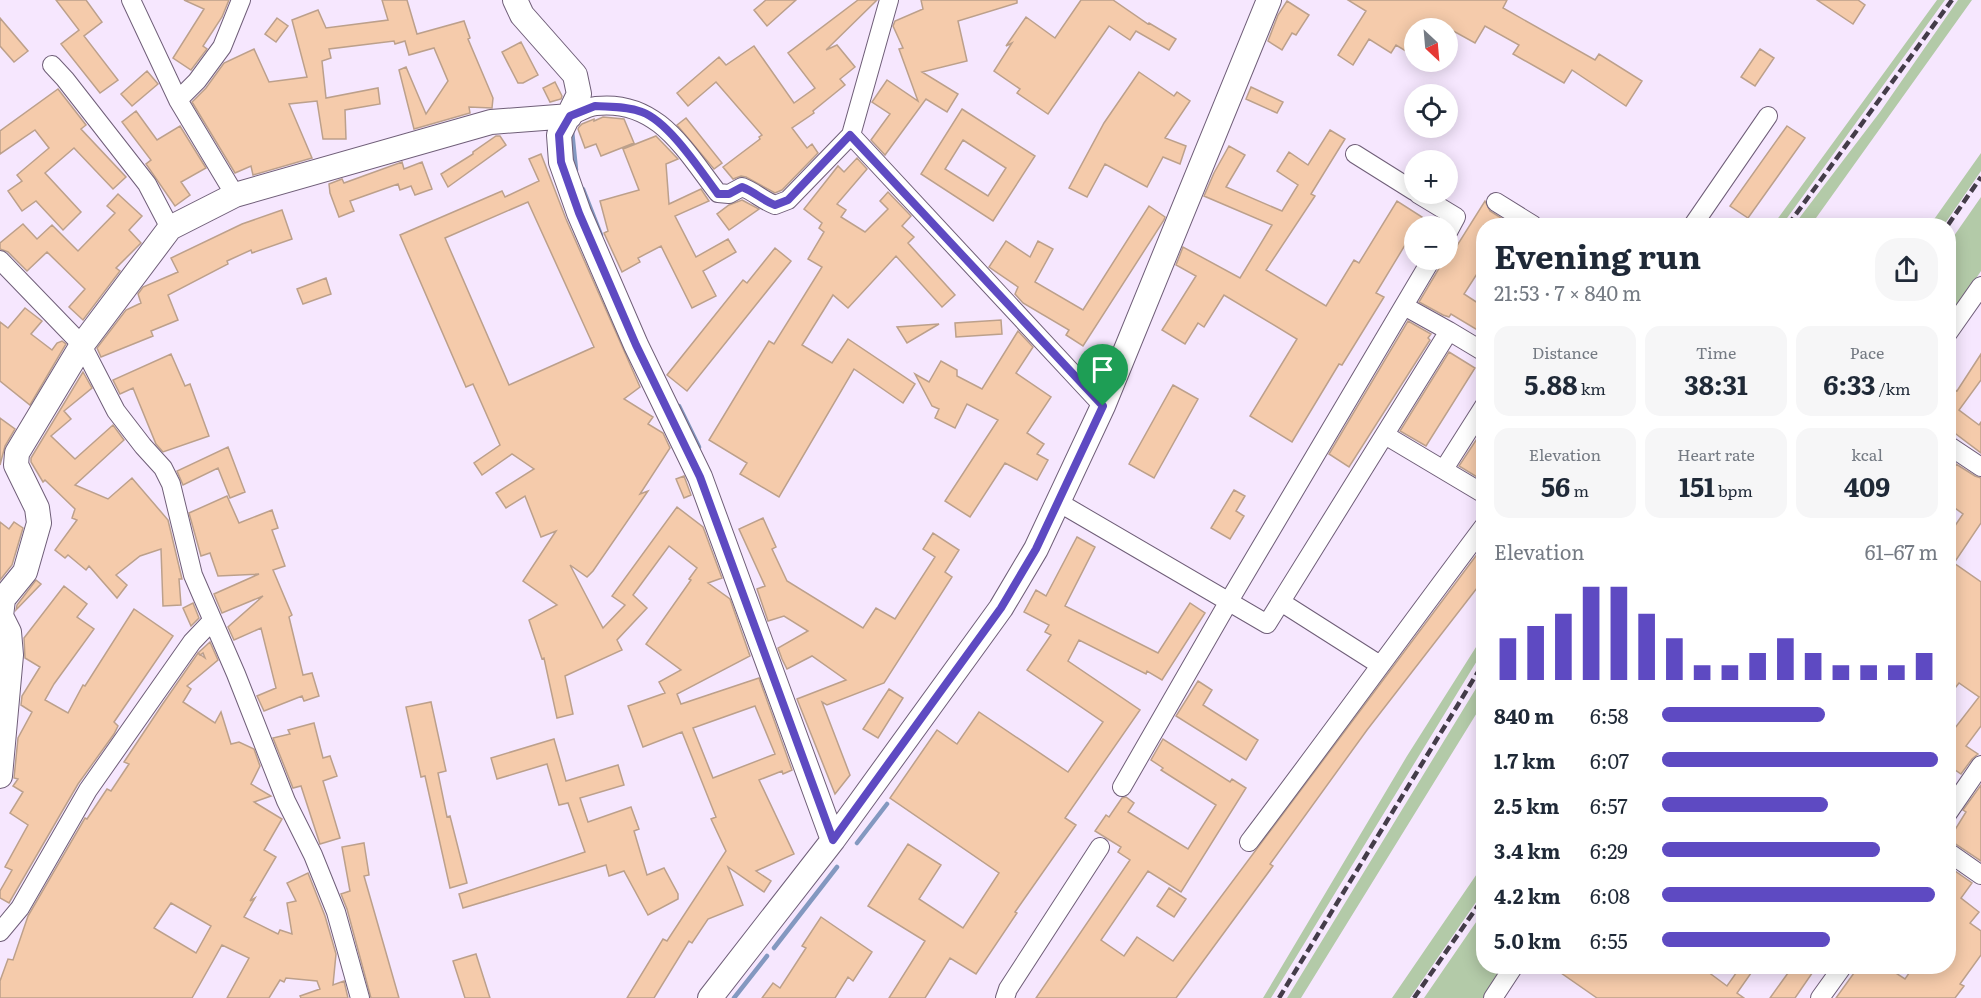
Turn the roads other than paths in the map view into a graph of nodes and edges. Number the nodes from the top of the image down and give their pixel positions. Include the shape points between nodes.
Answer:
1 (131, 0) edge
2 (241, 0) edge
3 (516, 0) edge
4 (889, 0) edge
5 (1269, 0) edge
6 (52, 65) dead end
7 (178, 100) junction
8 (570, 116) junction
9 (1768, 116) dead end
10 (850, 135) junction
11 (1355, 154) dead end
12 (1404, 185) edge
13 (235, 195) junction
14 (1496, 202) dead end
15 (1435, 204) edge
16 (1454, 216) edge
17 (1522, 218) edge
18 (1698, 218) edge
19 (170, 228) junction
20 (0, 260) edge
21 (1425, 270) edge
22 (1981, 286) edge
23 (1404, 306) junction
24 (1956, 322) edge
25 (1449, 331) junction
26 (82, 345) junction
27 (1476, 347) edge
28 (1103, 406) junction
29 (1476, 419) edge
30 (1384, 435) junction
31 (1956, 450) edge
32 (1981, 467) edge
33 (1444, 469) junction
34 (1476, 489) edge
35 (1058, 502) junction
36 (1476, 537) edge
37 (1228, 601) junction
38 (1281, 602) junction
39 (1, 615) edge
40 (212, 621) junction
41 (1380, 665) junction
42 (1981, 765) edge
43 (0, 776) edge
44 (1122, 788) dead end
45 (1956, 801) edge
46 (833, 840) junction
47 (1248, 842) dead end
48 (1100, 847) dead end
49 (1956, 857) edge
50 (1981, 874) edge
51 (0, 932) edge
52 (1510, 974) edge
53 (1837, 974) edge
54 (1496, 997) edge
55 (360, 998) edge
56 (710, 998) edge
57 (1005, 998) edge
58 (1820, 998) edge

1 - 7 street
2 - 7 street via 222,47
3 - 8 street via 522,15 575,75 579,94
4 - 10 street
5 - 28 street
6 - 19 street via 147,184
7 - 13 street
8 - 10 street via 595,106 642,112 664,125 718,194 729,194 742,187 775,205 788,200
8 - 13 street via 491,122
8 - 46 street via 559,135 561,162 572,193 636,345 700,477
9 - 18 street
10 - 28 street
11 - 12 street
13 - 19 street
14 - 17 street
15 - 16 street
19 - 26 street
20 - 26 street
21 - 23 street
22 - 24 street
23 - 25 street
23 - 37 street
25 - 27 street
25 - 30 street
26 - 39 street via 17,453 16,465 37,508 39,523 25,572 3,599
26 - 40 street via 116,411 163,468 171,484 193,574
28 - 35 street
29 - 33 street
30 - 33 street
30 - 38 street
31 - 32 street
33 - 34 street
35 - 37 street
35 - 46 street via 1001,608
36 - 41 street
37 - 38 street via 1267,624
37 - 44 street
38 - 41 street
39 - 43 street via 9,632 11,655
40 - 51 street via 192,642 88,790 20,908
40 - 55 street via 336,912
41 - 47 street
42 - 45 street
46 - 56 street
48 - 57 street
49 - 50 street
52 - 54 street
53 - 58 street

